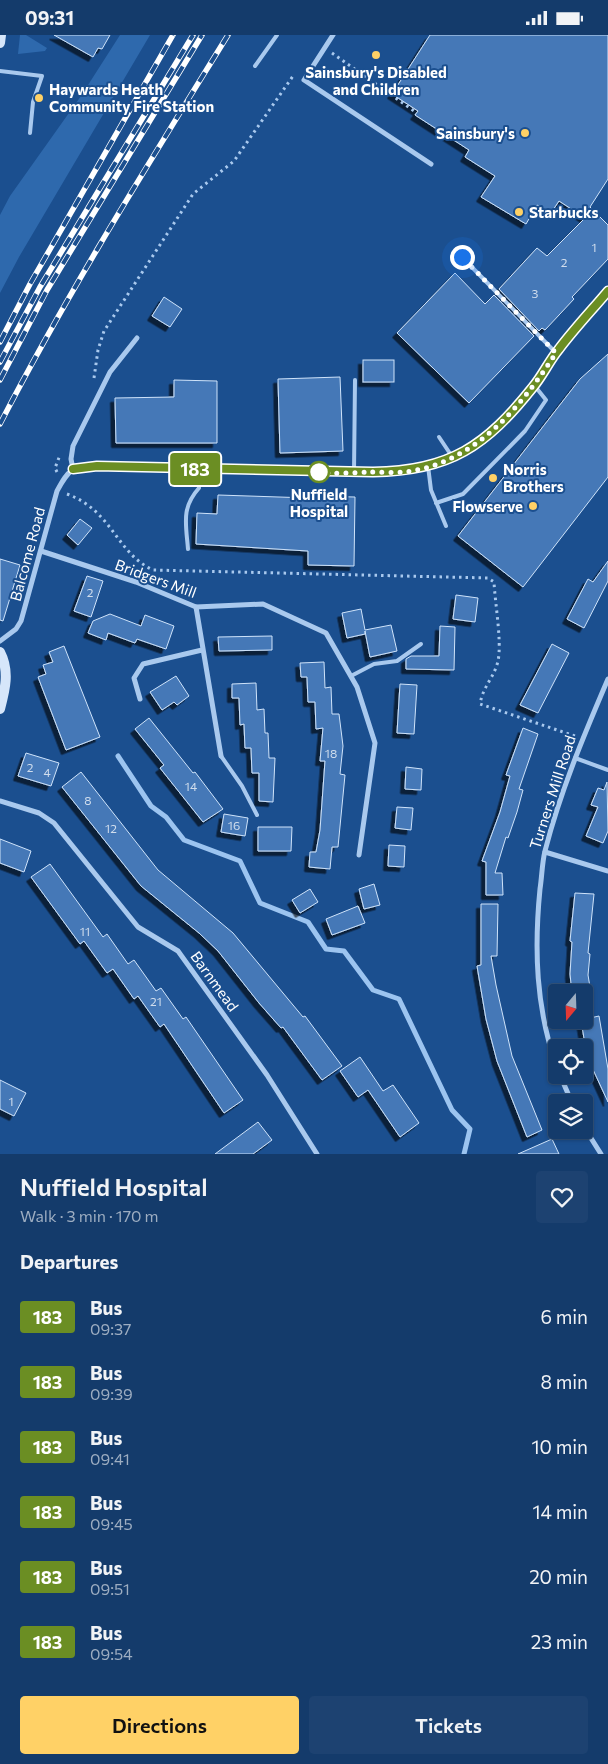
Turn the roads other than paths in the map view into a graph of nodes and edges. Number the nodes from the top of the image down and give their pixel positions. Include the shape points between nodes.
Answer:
1 (1, 35) edge
2 (277, 35) edge
3 (333, 35) edge
4 (0, 43) edge
5 (255, 65) dead end
6 (0, 71) edge
7 (30, 133) dead end
8 (431, 164) dead end
9 (462, 257) dead end
10 (608, 291) edge
11 (137, 338) dead end
12 (556, 353) junction
13 (355, 379) dead end
14 (534, 385) junction
15 (440, 437) dead end
16 (453, 458) junction
17 (428, 466) junction
18 (73, 469) junction
19 (198, 469) junction
20 (354, 473) junction
21 (436, 503) junction
22 (446, 527) dead end
23 (188, 549) dead end
24 (41, 551) junction
25 (196, 607) junction
26 (0, 641) edge
27 (421, 644) dead end
28 (202, 650) junction
29 (0, 652) edge
30 (351, 676) junction
31 (608, 679) edge
32 (140, 699) dead end
33 (0, 709) edge
34 (221, 755) joint
35 (575, 758) junction
36 (608, 769) edge
37 (0, 801) edge
38 (257, 815) dead end
39 (545, 852) junction
40 (359, 855) dead end
41 (608, 871) edge
42 (548, 1043) edge
43 (592, 1139) edge
44 (316, 1152) edge
45 (310, 1154) edge
46 (601, 1154) edge

1 - 4 street
2 - 5 lane
3 - 8 street via 304,80
6 - 7 lane via 42,76 32,102
9 - 12 lane
10 - 12 street
11 - 18 street via 110,372 73,446
12 - 14 street
13 - 20 lane
14 - 16 street via 506,418 479,442
14 - 21 lane via 546,400 525,431 462,494
15 - 16 lane
16 - 17 street
17 - 20 street via 405,472
17 - 21 lane
18 - 19 street via 97,466
18 - 24 street, Balcome Road via 57,491
19 - 20 street
19 - 23 lane via 199,488 186,509
21 - 22 lane
24 - 25 street, Bridgers Mill via 136,582
24 - 26 street, Balcome Road via 22,621
25 - 28 street
25 - 30 street, Bridgers Mill via 263,604 326,633
27 - 30 lane via 396,661 374,664
28 - 32 street via 143,664 134,677
28 - 34 street
29 - 33 street via 6,673
30 - 40 street, Bridgers Mill via 358,687 375,743
31 - 35 street, Turners Mill Road
34 - 38 lane
35 - 36 lane
35 - 39 street, Turners Mill Road
37 - 44 street, Barnmead via 40,813 54,823 138,927 178,951 267,1075
39 - 41 street
39 - 42 street, Turners Mill Road via 537,921 538,979
43 - 46 street
44 - 45 street, Barnmead

